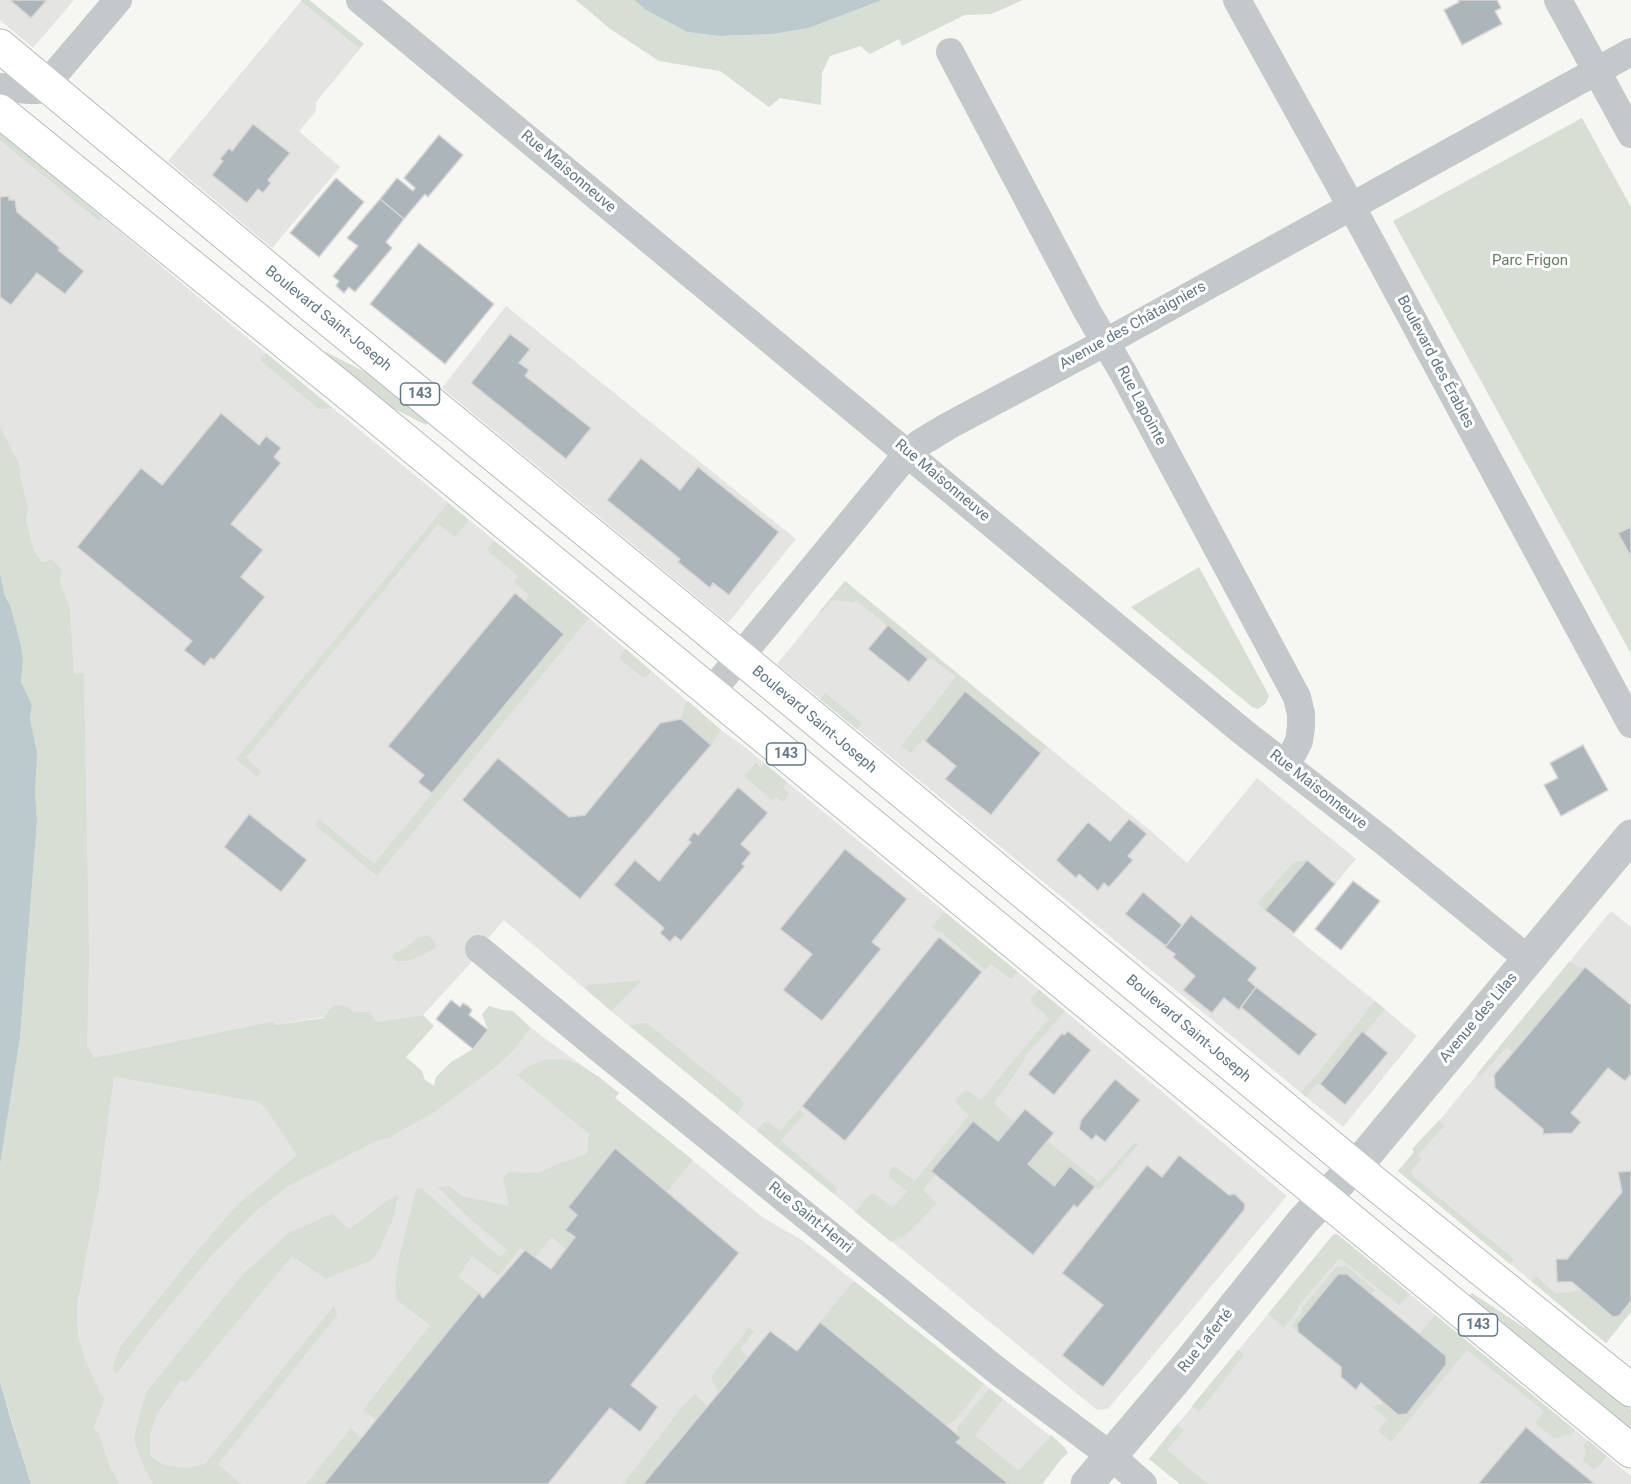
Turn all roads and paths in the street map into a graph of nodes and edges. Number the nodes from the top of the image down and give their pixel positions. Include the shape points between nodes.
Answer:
1 (118, 0) edge
2 (360, 0) edge
3 (1237, 0) edge
4 (1558, 0) edge
5 (0, 46) edge
6 (950, 52) dead end
7 (1631, 52) edge
8 (1597, 71) junction
9 (46, 84) junction
10 (0, 87) edge
11 (0, 111) edge
12 (1631, 134) edge
13 (1352, 207) junction
14 (1106, 342) junction
15 (908, 453) junction
16 (740, 658) junction
17 (711, 692) junction
18 (1631, 724) edge
19 (1284, 764) junction
20 (1631, 836) edge
21 (479, 949) dead end
22 (1528, 959) junction
23 (1355, 1167) junction
24 (1324, 1198) junction
25 (1627, 1379) edge
26 (1631, 1451) edge
27 (1111, 1456) junction
28 (1087, 1484) edge
29 (1143, 1484) edge

1 - 9 street
2 - 15 street, Rue Maisonneuve
3 - 13 street, Boulevard des Érables
4 - 8 street
5 - 9 main road, Boulevard Saint-Joseph / 143
6 - 14 street, Rue Lapointe
7 - 8 street, Avenue des Châtaigniers
8 - 12 street
8 - 13 street, Avenue des Châtaigniers
9 - 10 street via 38,90
9 - 16 main road, Boulevard Saint-Joseph / 143
11 - 17 main road, 143
13 - 14 street, Avenue des Châtaigniers
13 - 18 street, Boulevard des Érables
14 - 15 street, Avenue des Châtaigniers via 950,425
14 - 19 street, Rue Lapointe via 1298,700 1299,741
15 - 16 street, Avenue des Châtaigniers
15 - 19 street, Rue Maisonneuve
16 - 17 street, Avenue des Châtaigniers
16 - 23 main road, Boulevard Saint-Joseph / 143
17 - 24 main road, 143
19 - 22 street, Rue Maisonneuve
20 - 22 street, Avenue des Lilas
21 - 27 street, Rue Saint-Henri via 1000,1372
22 - 23 street, Avenue des Lilas
23 - 24 street, Avenue des Lilas
23 - 25 main road, Boulevard Saint-Joseph / 143
24 - 26 main road, 143
24 - 27 street, Rue Laferté
27 - 28 street, Rue Laferté
27 - 29 street, Rue Saint-Henri

